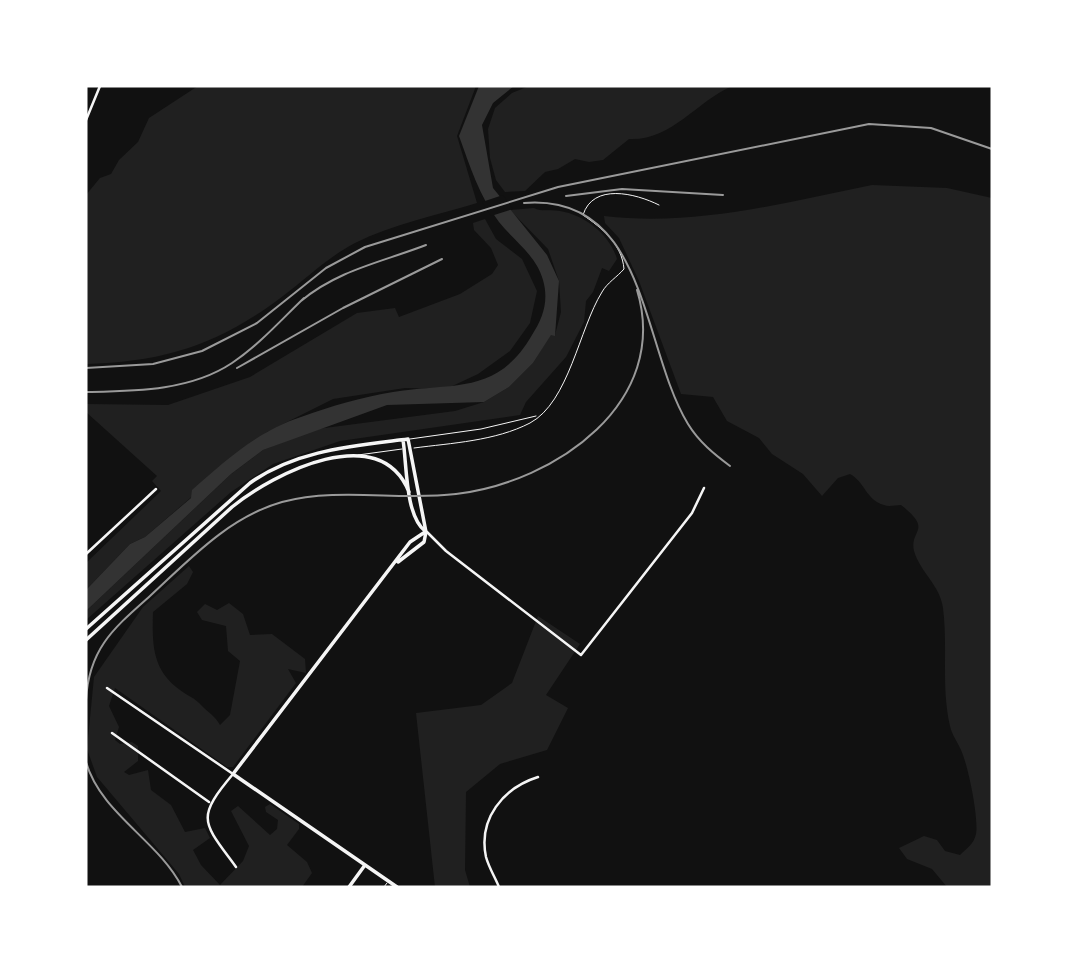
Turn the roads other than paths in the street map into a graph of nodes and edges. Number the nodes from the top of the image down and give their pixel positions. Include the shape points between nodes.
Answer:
1 (100, 86) edge
2 (86, 120) edge
3 (659, 205) dead end
4 (539, 416) junction
5 (406, 440) junction
6 (407, 449) junction
7 (345, 457) junction
8 (156, 488) dead end
9 (704, 488) dead end
10 (410, 492) junction
11 (426, 532) junction
12 (86, 554) edge
13 (398, 562) junction
14 (86, 629) edge
15 (86, 640) edge
16 (107, 688) dead end
17 (112, 733) dead end
18 (233, 774) junction
19 (538, 778) dead end
20 (209, 802) junction
21 (365, 865) junction
22 (236, 867) dead end
23 (388, 881) junction
24 (349, 887) edge
25 (384, 887) edge
26 (397, 887) edge
27 (499, 887) edge

1 - 2 street
3 - 4 lane via 612,194 595,196 587,205 583,215 613,240 624,269 603,290 558,391
4 - 5 lane
4 - 6 lane via 491,436
5 - 6 street
5 - 14 street via 317,453 264,474 220,507
6 - 7 lane
6 - 10 street
6 - 11 street
7 - 10 street via 388,463 401,474
7 - 15 street via 297,468 256,489
8 - 12 street
9 - 11 street via 692,513 581,655
10 - 11 street via 415,521
11 - 13 street via 415,536
11 - 13 street via 424,542
13 - 18 street
16 - 18 street
17 - 20 street
18 - 20 street
18 - 21 street
19 - 27 street via 507,793 489,818 485,852
20 - 22 street via 212,834
21 - 23 street
21 - 24 street
23 - 25 lane
23 - 26 street

